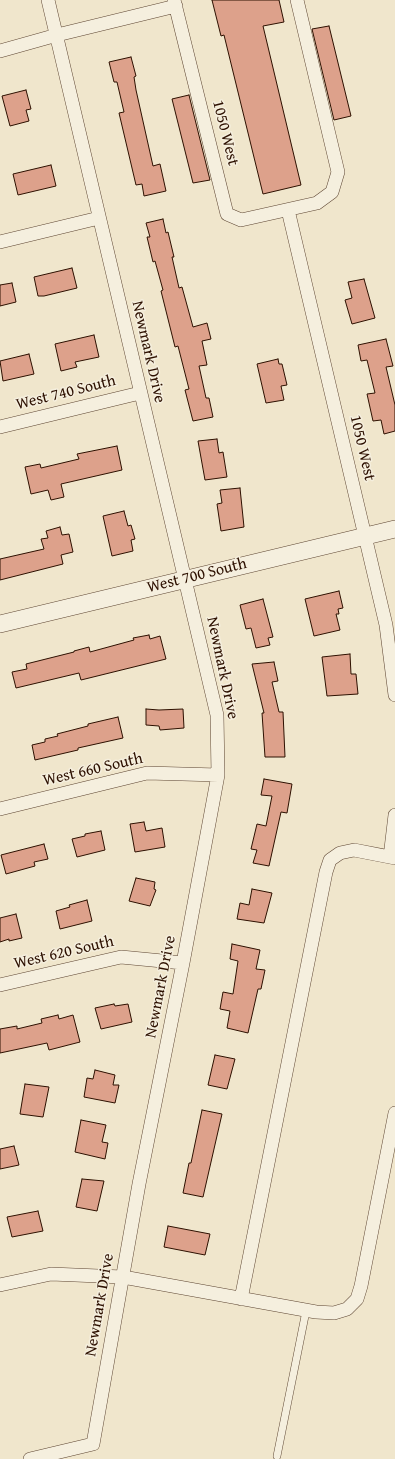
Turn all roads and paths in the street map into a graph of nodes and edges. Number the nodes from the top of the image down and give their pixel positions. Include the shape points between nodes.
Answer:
1 (48, 0) edge
2 (297, 0) edge
3 (175, 3) edge
4 (57, 36) junction
5 (0, 51) edge
6 (288, 210) junction
7 (99, 218) junction
8 (0, 242) edge
9 (140, 393) junction
10 (0, 427) edge
11 (395, 529) edge
12 (365, 536) junction
13 (185, 578) junction
14 (0, 624) edge
15 (395, 695) edge
16 (218, 775) junction
17 (0, 809) edge
18 (395, 815) edge
19 (393, 857) edge
20 (184, 963) junction
21 (0, 985) edge
22 (395, 1113) edge
23 (123, 1277) junction
24 (0, 1285) edge
25 (241, 1299) junction
26 (306, 1311) junction
27 (277, 1456) dead end
28 (30, 1459) edge

1 - 4 street, Newmark Drive
2 - 6 street, 1050 West via 338,172 332,192 317,203
3 - 4 street
3 - 6 street, 1050 West via 227,214 241,220
4 - 5 street
4 - 7 street, Newmark Drive
6 - 12 street, 1050 West
7 - 8 street
7 - 9 street, Newmark Drive
9 - 10 street, West 740 South
9 - 13 street, Newmark Drive
11 - 12 street, West 700 South
12 - 13 street, West 700 South
12 - 15 street, 1050 West via 386,625
13 - 14 street, West 700 South
13 - 16 street, Newmark Drive via 216,715
16 - 17 street, West 660 South via 147,773
16 - 20 street, Newmark Drive
18 - 19 street
19 - 25 street via 354,850 340,853 330,860
20 - 21 street, West 620 South via 121,957
20 - 23 street, Newmark Drive via 139,1184
22 - 26 street via 357,1299 347,1310
23 - 24 street via 51,1274
23 - 25 street
23 - 28 street, Newmark Drive via 93,1444
25 - 26 street
26 - 27 lane

